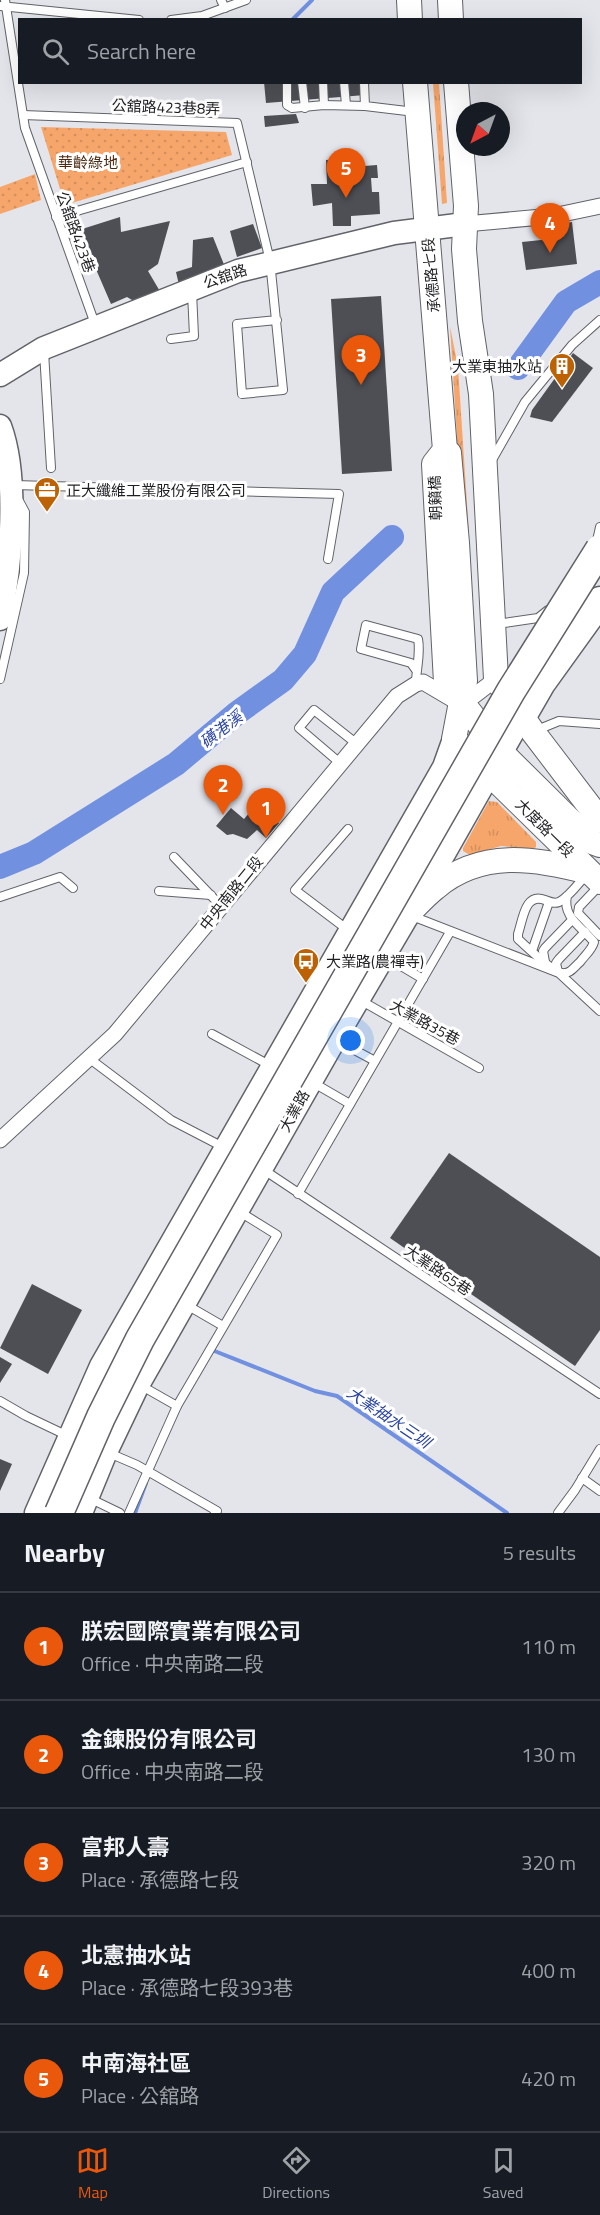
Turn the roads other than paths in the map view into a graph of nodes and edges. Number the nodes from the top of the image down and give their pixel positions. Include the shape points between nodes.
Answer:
1 (221, 0) edge
2 (246, 0) edge
3 (409, 0) edge
4 (450, 0) edge
5 (4, 4) edge
6 (225, 8) junction
7 (122, 18) edge
8 (186, 18) edge
9 (410, 18) edge
10 (451, 18) edge
11 (287, 84) edge
12 (302, 84) edge
13 (323, 84) edge
14 (344, 84) edge
15 (364, 84) edge
16 (415, 84) edge
17 (456, 84) edge
18 (324, 105) junction
19 (346, 105) junction
20 (365, 106) junction
21 (305, 108) junction
22 (418, 112) junction
23 (23, 115) junction
24 (247, 162) junction
25 (600, 206) edge
26 (56, 217) junction
27 (465, 224) junction
28 (426, 228) junction
29 (270, 261) junction
30 (192, 288) junction
31 (277, 320) junction
32 (600, 320) edge
33 (96, 326) junction
34 (171, 339) dead end
35 (44, 348) junction
36 (0, 375) edge
37 (0, 426) edge
38 (439, 457) junction
39 (485, 464) junction
40 (51, 468) dead end
41 (6, 493) junction
42 (600, 527) edge
43 (600, 549) edge
44 (328, 559) dead end
45 (600, 601) edge
46 (0, 618) edge
47 (493, 625) junction
48 (416, 677) junction
49 (0, 679) edge
50 (496, 679) junction
51 (462, 705) junction
52 (528, 724) junction
53 (600, 724) edge
54 (453, 738) junction
55 (357, 744) junction
56 (501, 753) junction
57 (340, 763) junction
58 (489, 774) junction
59 (600, 820) edge
60 (348, 829) dead end
61 (600, 845) edge
62 (174, 857) dead end
63 (596, 880) edge
64 (73, 888) dead end
65 (159, 891) dead end
66 (567, 896) junction
67 (0, 897) edge
68 (216, 900) junction
69 (549, 902) junction
70 (408, 914) junction
71 (572, 920) junction
72 (349, 931) junction
73 (450, 932) junction
74 (585, 932) junction
75 (600, 936) edge
76 (532, 951) junction
77 (385, 956) junction
78 (545, 962) junction
79 (559, 973) junction
80 (423, 979) junction
81 (358, 999) junction
82 (598, 1006) edge
83 (397, 1022) junction
84 (212, 1034) dead end
85 (335, 1039) junction
86 (90, 1059) junction
87 (375, 1061) junction
88 (272, 1067) junction
89 (480, 1068) dead end
90 (311, 1082) junction
91 (350, 1104) junction
92 (0, 1140) edge
93 (224, 1148) junction
94 (262, 1169) junction
95 (298, 1194) junction
96 (237, 1210) junction
97 (184, 1303) junction
98 (224, 1326) junction
99 (138, 1385) junction
100 (600, 1394) edge
101 (0, 1401) edge
102 (177, 1406) junction
103 (68, 1436) junction
104 (600, 1449) edge
105 (106, 1452) junction
106 (148, 1472) junction
107 (582, 1478) junction
108 (600, 1491) edge
109 (84, 1505) edge
110 (36, 1513) edge
111 (58, 1513) edge
112 (120, 1513) edge
113 (129, 1513) edge
114 (215, 1513) edge
115 (558, 1513) edge

1 - 6 lane
2 - 6 lane
3 - 9 main road
4 - 10 main road
5 - 7 lane
5 - 23 lane, 公舘路423巷
6 - 8 lane
11 - 21 lane via 289,107
12 - 21 lane
13 - 18 lane
14 - 19 lane
15 - 20 lane
16 - 22 main road, 承德路七段
17 - 27 main road
18 - 19 lane
18 - 21 lane
19 - 20 lane
20 - 22 lane
22 - 28 main road, 承德路七段
23 - 24 lane, 公舘路423巷8弄 via 237,123
23 - 26 lane, 公舘路423巷
24 - 26 lane
24 - 29 lane, 公舘路423巷8弄
25 - 27 street via 554,216
26 - 33 lane, 公舘路423巷
27 - 28 main road, 公舘路
27 - 39 main road via 464,249
28 - 29 main road, 公舘路
28 - 38 main road, 承德路七段
29 - 30 main road, 公舘路
29 - 31 lane, 公舘路423巷8弄
30 - 33 main road, 公舘路
30 - 34 lane via 194,336
31 - 31 lane, 公舘路423巷8弄 via 283,390 242,394 237,324
32 - 39 lane via 572,345 525,402
33 - 35 main road, 公舘路
35 - 36 main road, 公舘路
35 - 40 lane
37 - 41 main road via 5,439
38 - 51 main road, 朝籟橋 via 437,531 446,682
38 - 51 main road, 朝籟橋 via 449,453 465,681
39 - 47 main road
41 - 44 lane via 339,494
41 - 46 main road via 11,530
41 - 49 lane via 26,512 24,573
42 - 47 lane via 588,575 570,595 537,618
43 - 111 highway, bridge via 511,691 140,1339
45 - 52 highway via 541,683
47 - 50 main road
48 - 48 lane via 411,663 361,649 366,625 418,639
48 - 51 street
48 - 55 street, 中央南路二段
50 - 51 street
50 - 52 main road
51 - 54 main road
51 - 56 main road
52 - 53 lane
52 - 56 main road, 大業路
52 - 59 main road
54 - 58 main road
54 - 72 main road via 444,767
55 - 57 street, 中央南路二段
55 - 57 lane via 314,710 299,728
56 - 58 main road, 大業路
56 - 61 main road via 592,842
57 - 68 street, 中央南路二段
58 - 63 main road, 大度路一段
58 - 70 main road, 大業路
60 - 72 lane via 295,890
62 - 68 lane
63 - 66 lane
63 - 70 main road via 547,861 480,863 436,887
63 - 75 lane via 578,913
64 - 67 lane via 60,877
65 - 68 lane
66 - 69 lane via 560,902
66 - 71 lane via 565,904
68 - 86 street, 中央南路二段 via 115,1034
69 - 76 lane
69 - 76 lane via 537,897 529,903 518,939
70 - 73 lane
70 - 77 main road, 大業路
71 - 74 lane
71 - 78 lane via 543,951
72 - 88 main road
73 - 79 lane
73 - 80 lane
74 - 79 lane via 556,963
74 - 79 lane via 594,942 591,950 571,971
76 - 78 lane
77 - 80 lane
77 - 81 main road, 大業路
78 - 79 lane
79 - 82 lane
80 - 83 lane
81 - 83 lane, 大業路35巷
81 - 85 main road, 大業路
83 - 87 lane
83 - 89 lane, 大業路35巷
84 - 88 lane
85 - 87 lane
85 - 90 main road, 大業路
86 - 92 street, 中央南路二段
86 - 93 lane, 大業路65巷 via 171,1120
87 - 91 lane
88 - 93 main road
90 - 91 lane
90 - 94 main road, 大業路
91 - 95 lane
93 - 94 lane, 大業路65巷
93 - 103 main road via 101,1366
94 - 95 lane, 大業路65巷
94 - 96 main road, 大業路
95 - 100 lane, 大業路65巷
96 - 97 main road, 大業路
96 - 98 lane via 277,1235
97 - 98 lane
97 - 99 main road, 大業路
98 - 102 lane
99 - 102 lane
99 - 105 main road, 大業路
101 - 103 lane
102 - 106 lane
103 - 110 main road
104 - 107 lane
105 - 106 lane
105 - 109 main road, 大業路
106 - 113 lane
106 - 114 lane
107 - 108 lane
107 - 115 lane
109 - 112 lane

